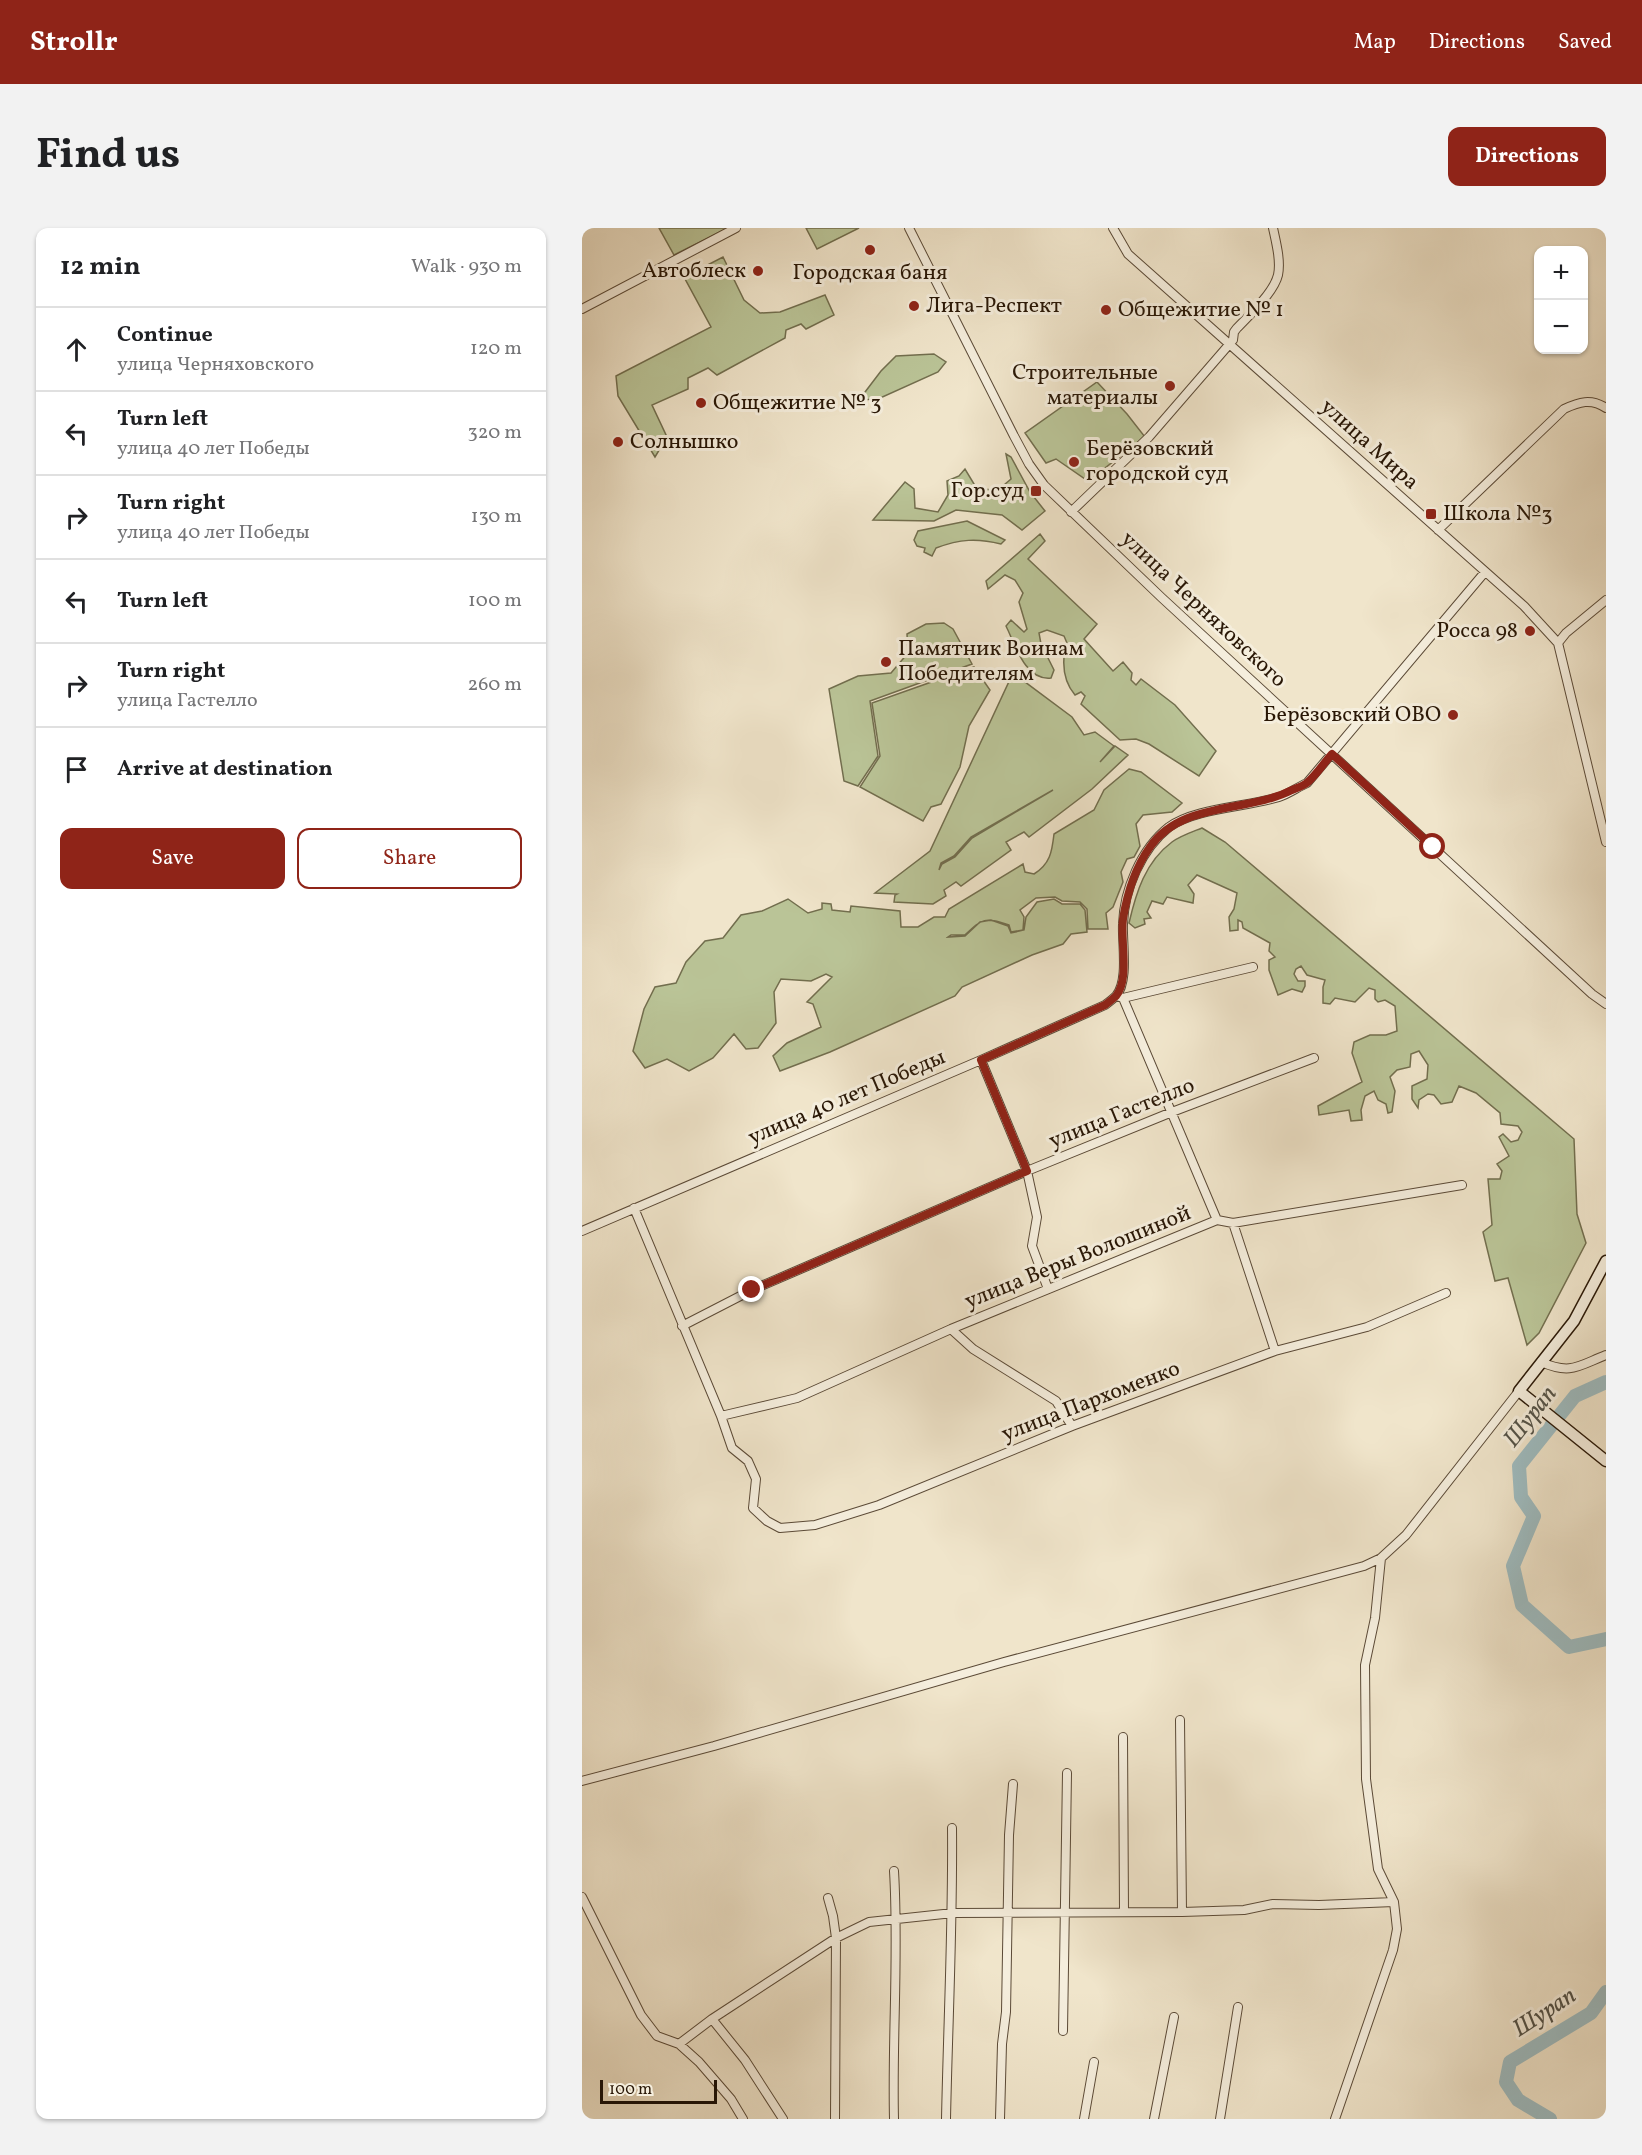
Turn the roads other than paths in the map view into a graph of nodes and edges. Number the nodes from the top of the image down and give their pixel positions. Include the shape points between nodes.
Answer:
1 (736, 228) edge
2 (909, 228) edge
3 (1113, 228) edge
4 (1273, 228) edge
5 (582, 309) edge
6 (1229, 344) junction
7 (1606, 408) edge
8 (1071, 512) junction
9 (1438, 530) junction
10 (1485, 572) junction
11 (1606, 600) edge
12 (1558, 643) junction
13 (1332, 754) junction
14 (1606, 842) edge
15 (1253, 967) dead end
16 (1120, 997) junction
17 (1606, 1005) edge
18 (1314, 1058) dead end
19 (981, 1060) junction
20 (1172, 1112) junction
21 (1027, 1171) junction
22 (1462, 1185) dead end
23 (634, 1208) junction
24 (1218, 1220) junction
25 (1233, 1223) junction
26 (582, 1231) edge
27 (1606, 1261) edge
28 (1048, 1289) junction
29 (1446, 1293) dead end
30 (682, 1326) junction
31 (951, 1329) junction
32 (1275, 1351) junction
33 (1606, 1355) edge
34 (1541, 1362) junction
35 (1519, 1391) junction
36 (721, 1416) junction
37 (1072, 1425) junction
38 (1606, 1461) edge
39 (1381, 1558) junction
40 (1180, 1720) dead end
41 (1124, 1737) dead end
42 (1068, 1773) dead end
43 (583, 1777) edge
44 (1013, 1784) dead end
45 (952, 1828) dead end
46 (894, 1871) dead end
47 (582, 1897) edge
48 (828, 1898) dead end
49 (1394, 1902) junction
50 (1124, 1911) junction
51 (1008, 1912) junction
52 (1065, 1912) junction
53 (1182, 1912) junction
54 (953, 1913) junction
55 (897, 1918) junction
56 (836, 1938) junction
57 (1238, 2007) dead end
58 (1174, 2016) dead end
59 (712, 2019) junction
60 (1063, 2031) dead end
61 (679, 2044) junction
62 (1094, 2062) dead end
63 (743, 2119) edge
64 (783, 2119) edge
65 (835, 2119) edge
66 (894, 2119) edge
67 (946, 2119) edge
68 (1000, 2119) edge
69 (1084, 2119) edge
70 (1154, 2119) edge
71 (1220, 2119) edge
72 (1335, 2119) edge

1 - 5 street
2 - 8 street, улица Черняховского via 1029,464
3 - 6 street, улица Мира via 1128,254
4 - 6 street via 1278,276 1233,332
6 - 8 street via 1149,437
6 - 9 street, улица Мира
7 - 9 street via 1588,401 1564,409
8 - 13 street, улица Черняховского
9 - 10 street, улица Мира
10 - 12 street, улица Мира
10 - 13 street
11 - 12 street
12 - 14 street, улица Мира
13 - 16 street via 1307,783 1280,796 1189,817 1169,827 1151,845 1129,891 1123,921
13 - 17 street, улица Черняховского
15 - 16 street, улица 40 лет Победы
16 - 19 street, улица 40 лет Победы
16 - 20 street
18 - 20 street, улица Гастелло
19 - 21 street
19 - 23 street, улица 40 лет Победы
20 - 21 street, улица Гастелло
20 - 24 street
21 - 28 street via 1037,1217 1032,1246
21 - 30 street, улица Гастелло via 752,1290
22 - 25 street, улица Веры Волошиной
23 - 26 street, улица 40 лет Победы
23 - 30 street
24 - 25 street, улица Веры Волошиной
24 - 28 street, улица Веры Волошиной
25 - 32 street
27 - 34 main road via 1574,1321
28 - 31 street, улица Веры Волошиной
29 - 32 street, улица Пархоменко via 1367,1327
30 - 36 street
31 - 36 street, улица Веры Волошиной via 797,1398
31 - 37 street via 973,1349 1056,1401
32 - 37 street, улица Пархоменко
33 - 34 street via 1571,1370
34 - 35 main road
35 - 38 main road
35 - 39 street via 1406,1535
36 - 37 street, улица Пархоменко via 732,1448 748,1461 756,1479 753,1508 780,1528 815,1525 879,1505
39 - 43 street via 1364,1566 1004,1662 714,1746
39 - 49 street via 1365,1665 1366,1779 1378,1869
40 - 53 street
41 - 50 street
42 - 52 street
44 - 51 street
45 - 54 street
46 - 55 street
47 - 61 street via 641,2015 657,2036
48 - 56 street
49 - 53 street via 1273,1904 1245,1910
49 - 72 street via 1393,1950
50 - 52 street
50 - 53 street
51 - 52 street
51 - 54 street
51 - 68 street
52 - 60 street
54 - 55 street
54 - 67 street
55 - 56 street via 869,1922
55 - 66 street
56 - 59 street
56 - 65 street
57 - 71 street
58 - 70 street
59 - 61 street
59 - 64 street via 745,2060
61 - 63 street via 730,2099
62 - 69 street

